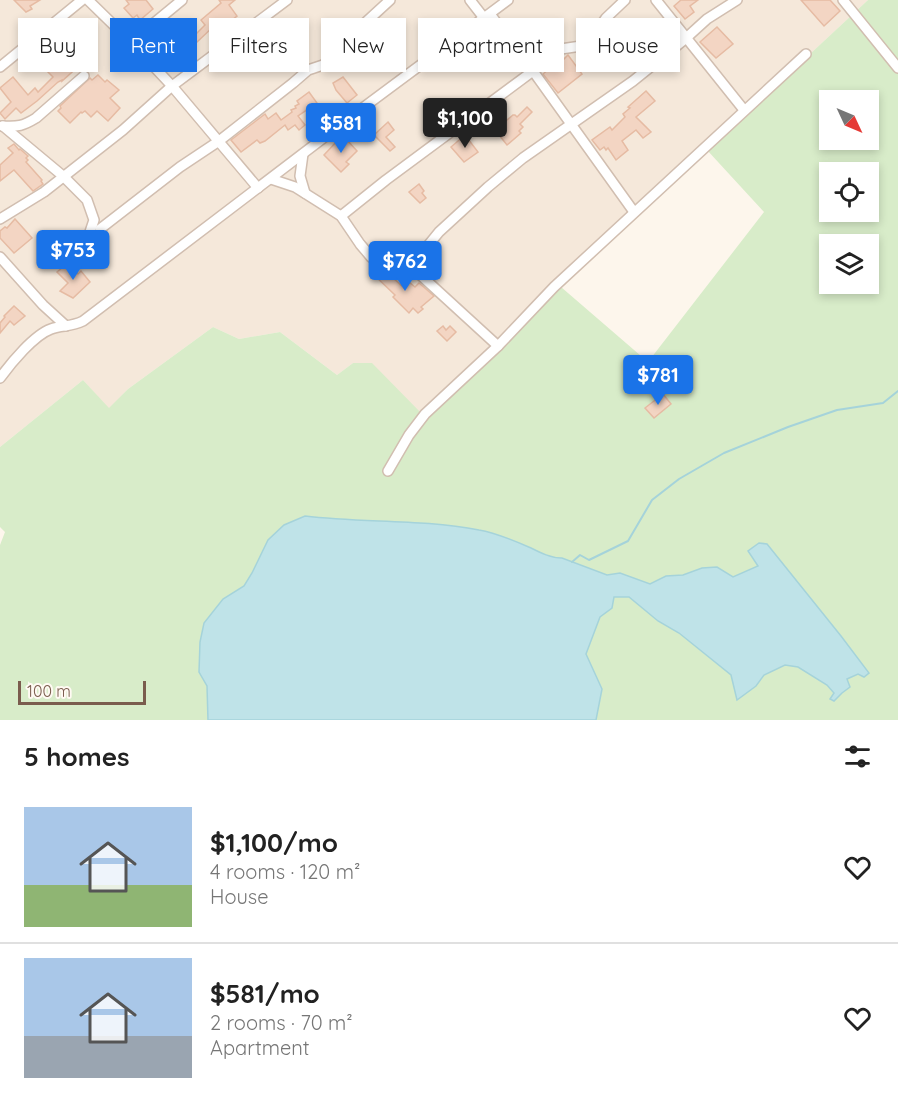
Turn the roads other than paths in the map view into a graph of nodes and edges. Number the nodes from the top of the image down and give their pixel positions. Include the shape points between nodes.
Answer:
1 (82, 0) edge
2 (88, 0) edge
3 (182, 0) edge
4 (287, 0) edge
5 (390, 0) edge
6 (470, 0) edge
7 (508, 0) edge
8 (625, 0) edge
9 (656, 0) edge
10 (737, 0) edge
11 (843, 0) edge
12 (487, 16) junction
13 (160, 18) edge
14 (110, 21) edge
15 (685, 39) junction
16 (564, 49) edge
17 (806, 54) dead end
18 (0, 67) edge
19 (898, 68) edge
20 (159, 72) edge
21 (532, 72) edge
22 (534, 72) edge
23 (84, 75) dead end
24 (172, 86) junction
25 (744, 110) junction
26 (570, 124) junction
27 (2, 126) edge
28 (219, 141) junction
29 (303, 154) junction
30 (63, 176) junction
31 (271, 178) junction
32 (258, 188) junction
33 (305, 193) junction
34 (634, 212) junction
35 (341, 216) junction
36 (0, 219) edge
37 (100, 229) dead end
38 (72, 255) dead end
39 (1, 262) edge
40 (415, 270) junction
41 (66, 326) junction
42 (498, 346) junction
43 (0, 378) edge
44 (388, 471) dead end

1 - 18 street
2 - 14 street
3 - 13 street
4 - 24 street
5 - 28 street via 328,62 308,70
6 - 12 street
7 - 12 street
8 - 16 street via 589,42
9 - 15 street
10 - 15 street
11 - 19 street
12 - 29 street
15 - 25 street
15 - 26 street
17 - 25 street
20 - 24 street
21 - 35 street
22 - 26 street
23 - 27 street via 36,118 17,127
24 - 28 street
24 - 30 street
25 - 34 street
26 - 34 street
26 - 40 street via 523,158 439,232
27 - 30 street
28 - 32 street
28 - 37 street
29 - 31 street
29 - 33 street via 300,176
30 - 36 street
30 - 38 street via 87,200 94,220 88,238
31 - 32 street
31 - 33 street
32 - 41 street via 83,321
33 - 35 street
34 - 42 street
35 - 40 street via 371,258 394,259
39 - 41 street
40 - 42 street
41 - 43 street via 36,338
42 - 44 street via 425,414

